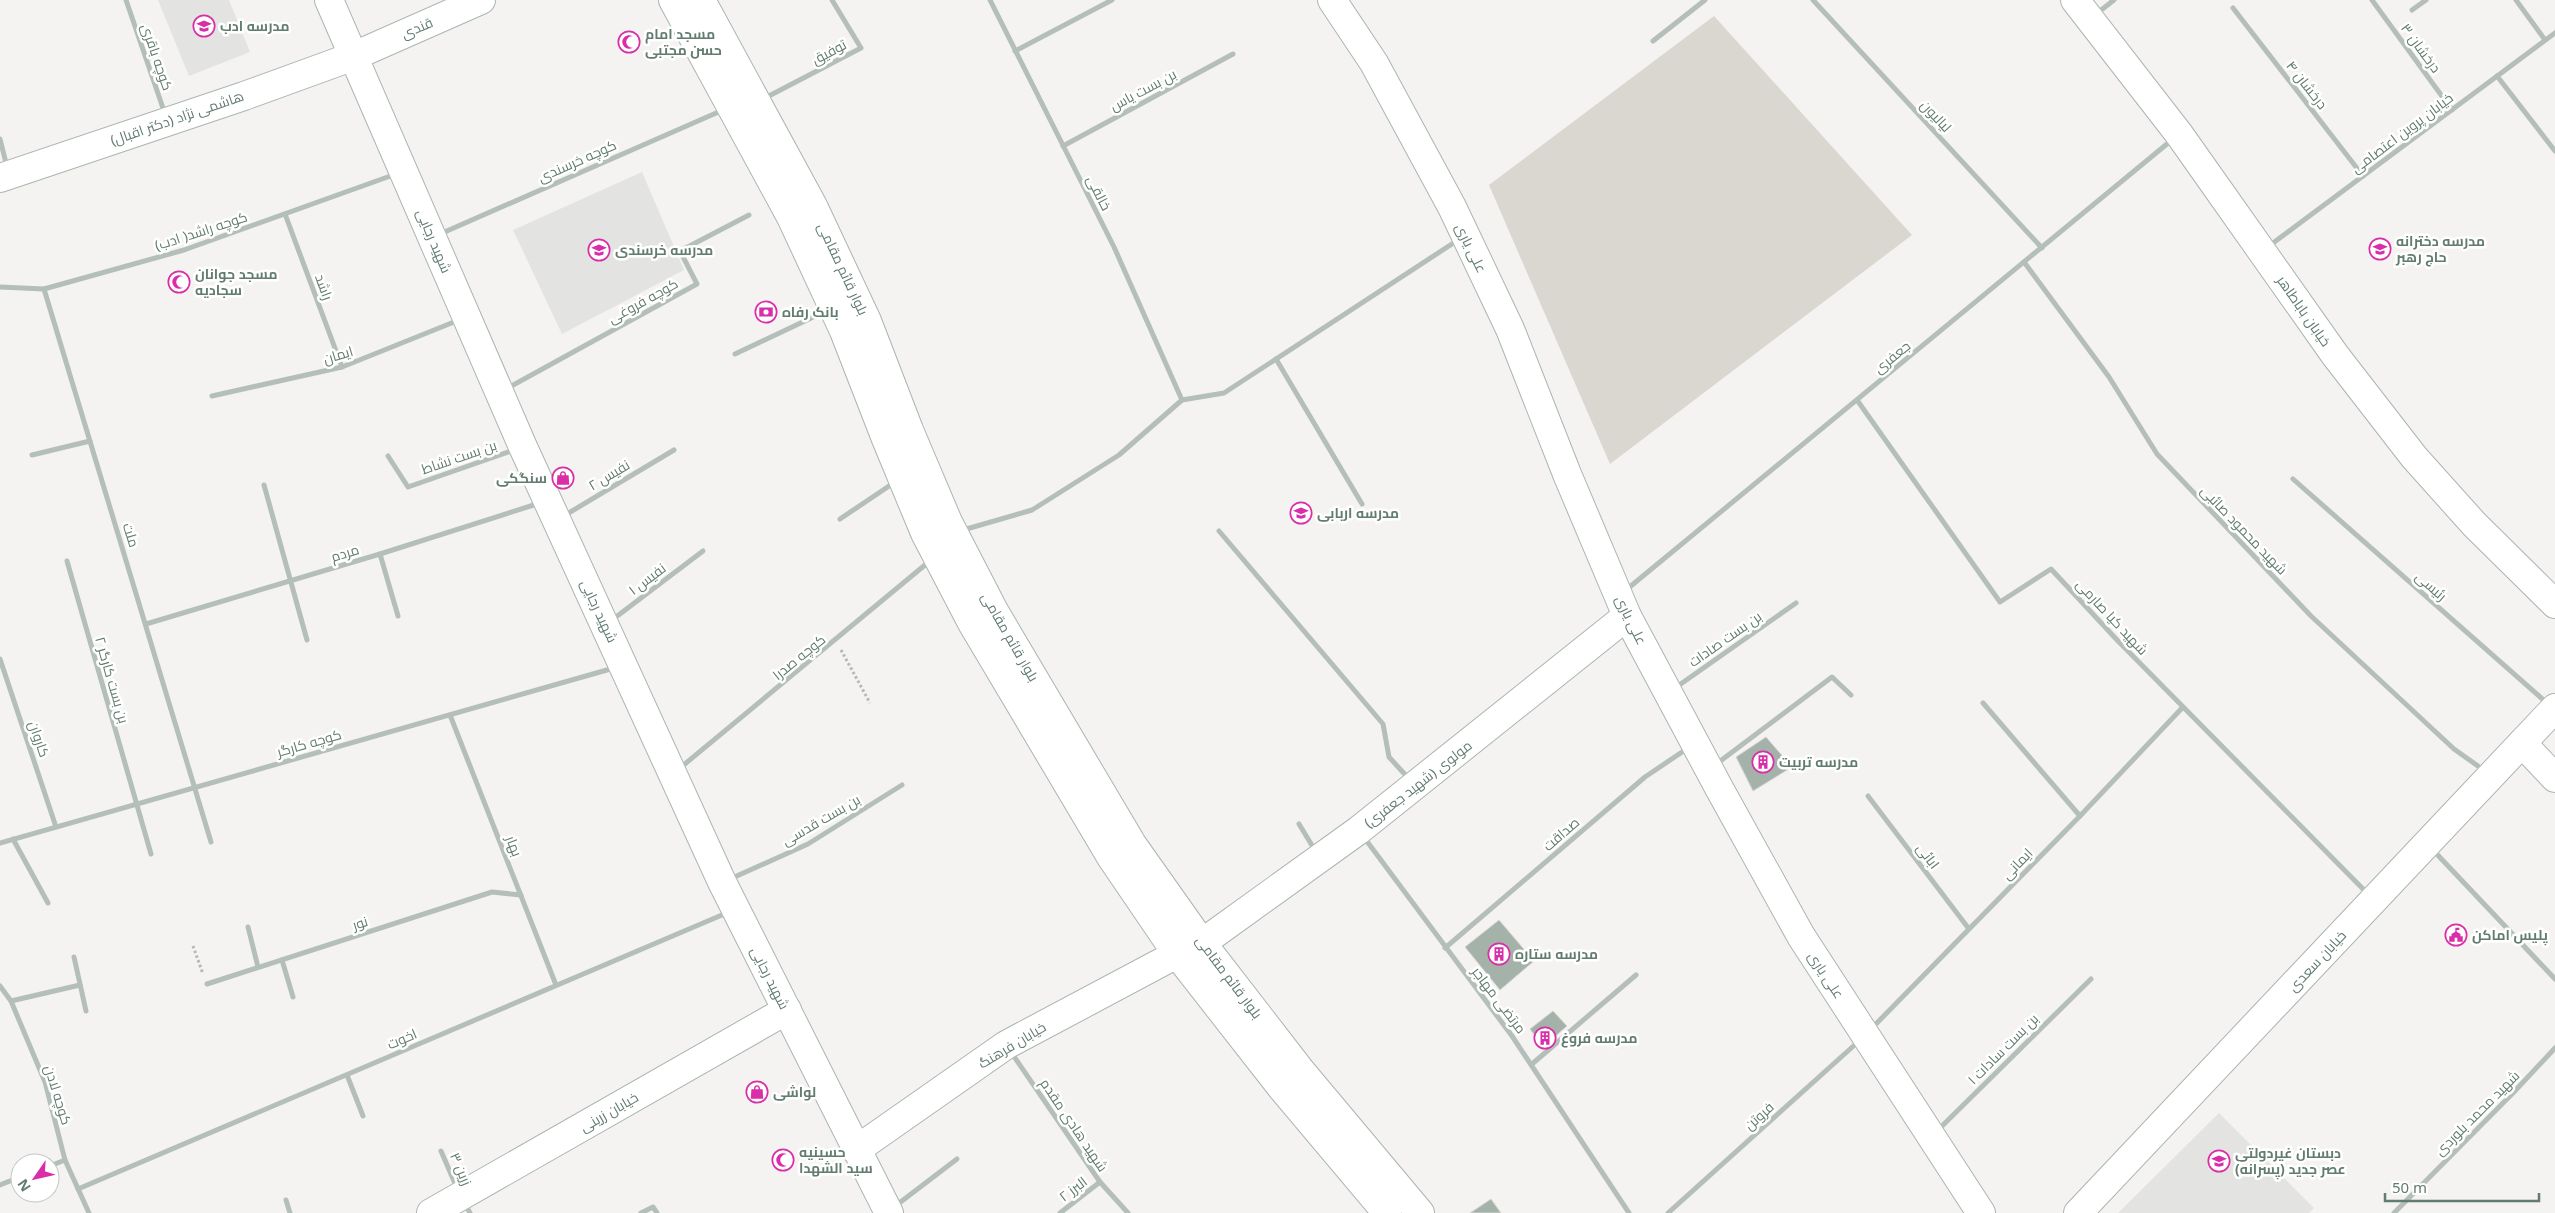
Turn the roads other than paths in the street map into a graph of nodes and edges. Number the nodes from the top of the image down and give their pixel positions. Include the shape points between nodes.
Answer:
1 (126, 0) edge
2 (329, 0) edge
3 (481, 0) edge
4 (673, 0) edge
5 (832, 0) edge
6 (990, 0) edge
7 (1112, 0) edge
8 (1332, 0) edge
9 (1705, 0) edge
10 (1813, 0) edge
11 (2114, 0) edge
12 (2372, 0) edge
13 (2426, 0) edge
14 (2516, 0) edge
15 (711, 4) edge
16 (2233, 8) dead end
17 (2082, 10) edge
18 (2412, 10) dead end
19 (2555, 33) edge
20 (1654, 40) dead end
21 (2545, 40) junction
22 (1015, 51) junction
23 (1233, 54) dead end
24 (354, 56) junction
25 (2497, 76) junction
26 (757, 102) junction
27 (731, 106) junction
28 (2452, 110) junction
29 (168, 122) junction
30 (2179, 134) junction
31 (0, 139) edge
32 (1063, 146) junction
33 (2555, 151) edge
34 (404, 172) junction
35 (4, 176) edge
36 (2363, 176) junction
37 (285, 214) junction
38 (750, 215) dead end
39 (1465, 236) junction
40 (432, 237) junction
41 (2042, 248) junction
42 (2263, 251) junction
43 (2024, 262) junction
44 (0, 287) edge
45 (44, 289) junction
46 (833, 308) junction
47 (465, 318) junction
48 (734, 354) dead end
49 (1276, 359) junction
50 (342, 367) junction
51 (499, 392) junction
52 (212, 396) dead end
53 (1182, 400) junction
54 (1857, 400) junction
55 (897, 434) junction
56 (90, 441) junction
57 (523, 447) junction
58 (674, 450) dead end
59 (32, 455) dead end
60 (388, 456) dead end
61 (902, 477) junction
62 (2293, 479) dead end
63 (264, 485) dead end
64 (1362, 504) dead end
65 (553, 510) junction
66 (840, 518) dead end
67 (1219, 531) dead end
68 (954, 533) junction
69 (703, 551) dead end
70 (380, 554) junction
71 (937, 555) junction
72 (67, 562) dead end
73 (290, 581) junction
74 (1796, 603) dead end
75 (2555, 604) edge
76 (1623, 606) junction
77 (398, 616) dead end
78 (146, 624) junction
79 (605, 625) junction
80 (307, 640) dead end
81 (0, 659) edge
82 (624, 666) junction
83 (1668, 693) junction
84 (1850, 695) dead end
85 (1982, 703) dead end
86 (2183, 707) junction
87 (2554, 709) edge
88 (450, 715) junction
89 (2522, 743) junction
90 (1696, 744) junction
91 (1709, 769) junction
92 (674, 774) junction
93 (2492, 775) junction
94 (2555, 778) edge
95 (902, 785) dead end
96 (1416, 786) junction
97 (194, 788) junction
98 (1868, 796) dead end
99 (135, 804) junction
100 (2080, 816) junction
101 (1299, 824) dead end
102 (56, 826) junction
103 (1360, 830) junction
104 (13, 839) junction
105 (211, 842) dead end
106 (0, 843) edge
107 (2427, 844) junction
108 (151, 854) dead end
109 (1320, 859) junction
110 (722, 882) junction
111 (521, 895) junction
112 (2374, 900) junction
113 (48, 903) dead end
114 (736, 909) junction
115 (248, 927) dead end
116 (1969, 929) junction
117 (1202, 942) junction
118 (1445, 948) junction
119 (1177, 954) junction
120 (74, 957) dead end
121 (282, 960) junction
122 (258, 967) junction
123 (1636, 975) dead end
124 (2091, 978) dead end
125 (2555, 979) edge
126 (207, 984) road end
127 (556, 985) junction
128 (0, 986) edge
129 (80, 986) junction
130 (293, 997) dead end
131 (11, 1001) junction
132 (787, 1010) junction
133 (86, 1011) dead end
134 (1865, 1035) junction
135 (1006, 1045) junction
136 (2555, 1048) edge
137 (1532, 1064) junction
138 (347, 1075) junction
139 (1318, 1111) junction
140 (363, 1116) dead end
141 (1931, 1136) junction
142 (856, 1150) junction
143 (441, 1151) dead end
144 (957, 1159) dead end
145 (65, 1160) junction
146 (60, 1162) edge
147 (1100, 1182) junction
148 (78, 1189) junction
149 (286, 1200) dead end
150 (465, 1205) edge
151 (889, 1212) edge
152 (89, 1213) edge
153 (290, 1213) edge
154 (431, 1213) edge
155 (641, 1213) edge
156 (657, 1213) edge
157 (1060, 1213) edge
158 (1128, 1213) edge
159 (1387, 1213) edge
160 (1420, 1213) edge
161 (1629, 1213) edge
162 (1668, 1213) edge
163 (1981, 1213) edge
164 (2078, 1213) edge
165 (2394, 1213) edge

1 - 29 street, کوچه باقری
2 - 24 main road, شهید رجایی
3 - 24 main road, قندی
4 - 27 main road, بلوار قائم مقامی
5 - 26 street, توفیق via 861,48
6 - 22 street, خالقی
7 - 22 street
8 - 39 main road, علی یاری via 1374,63
9 - 20 street
10 - 41 street, لیالیون
11 - 17 street
12 - 28 street, درخشان ۳
13 - 18 street
14 - 21 street
15 - 26 main road, بلوار قائم مقامی
16 - 36 street, درخشان ۴
17 - 30 main road, خیابان باباطاهر
19 - 21 street, خیابان پروین اعتصامی
21 - 25 street, خیابان پروین اعتصامی
22 - 32 street, خالقی
23 - 32 street, بن بست یاس
24 - 29 main road, هاشمی نژاد (دکتر اقبال)
24 - 34 main road, شهید رجایی
25 - 28 street, خیابان پروین اعتصامی
25 - 33 street
26 - 55 main road, بلوار قائم مقامی via 813,206 867,321
27 - 40 street, کوچه خرسندی
27 - 46 main road, بلوار قائم مقامی via 790,217
28 - 36 street, خیابان پروین اعتصامی
29 - 35 main road, هاشمی نژاد (دکتر اقبال)
30 - 41 street, جعفری
30 - 42 main road, خیابان باباطاهر
31 - 35 street
32 - 53 street, خالقی via 1114,247
34 - 37 street, کوچه راشد( ادب)
34 - 40 main road, شهید رجایی
36 - 42 street, خیابان پروین اعتصامی
37 - 45 street, کوچه راشد( ادب) via 184,250
37 - 50 street, راشد
38 - 51 street, کوچه فروغی via 680,251 697,284
39 - 49 street
39 - 76 main road, علی یاری via 1510,329
40 - 47 main road, شهید رجایی
41 - 43 street, جعفری
42 - 75 main road, خیابان باباطاهر via 2335,355 2414,457 2474,524
43 - 54 street, جعفری
43 - 93 street, شهید محمود صائبی via 2109,377 2157,454 2311,616 2454,749
44 - 45 street, کوچه راشد( ادب)
45 - 56 street, ملت
46 - 48 street
46 - 55 main road, بلوار قائم مقامی
47 - 50 street, ایمان
47 - 51 main road, شهید رجایی
49 - 53 street via 1224,393
49 - 64 street
50 - 52 street, ایمان
51 - 57 main road, شهید رجایی
53 - 68 street via 1119,455 1032,510
54 - 76 street, جعفری
54 - 86 street, شهید کیا صارمی via 2000,602 2051,569
55 - 61 main road, بلوار قائم مقامی
55 - 68 main road, بلوار قائم مقامی
56 - 59 street
56 - 78 street, ملت
57 - 60 street, بن بست نشاط via 408,487
57 - 65 main road, شهید رجایی
58 - 65 street, نفیس ۲
61 - 66 street
61 - 71 main road, بلوار قائم مقامی
62 - 87 street, رئیسی
63 - 73 street
65 - 70 street, مردم
65 - 79 main road, شهید رجایی
67 - 96 street via 1383,724 1389,757
68 - 117 main road, بلوار قائم مقامی via 994,611 1132,844
69 - 79 street, نفیس ‍۱
70 - 73 street, مردم
70 - 77 street
71 - 92 street, کوچه صدرا
71 - 119 main road, بلوار قائم مقامی via 972,623 1106,849
72 - 99 street, بن بست کارگر ۲
73 - 78 street, مردم
73 - 80 street
74 - 83 street, بن بست صادات
76 - 83 main road, علی یاری
76 - 96 main road, مولوی (شهید جعفری)
78 - 97 street, ملت
79 - 82 main road, شهید رجایی
81 - 102 street, کاروان
82 - 88 street, کوچه کارگر
82 - 92 main road, شهید رجایی
83 - 90 main road, علی یاری
84 - 91 street via 1832,677
85 - 100 street
86 - 100 street, ایمانی
86 - 112 street, شهید کیا صارمی
87 - 89 main road, خیابان سعدی
88 - 97 street, کوچه کارگر
88 - 111 street, بهار
89 - 93 main road, خیابان سعدی
89 - 94 main road
90 - 91 main road, علی یاری
90 - 118 street, صداقت via 1645,777
91 - 134 main road, علی یاری via 1801,936
92 - 110 main road, شهید رجایی
93 - 107 main road, خیابان سعدی
95 - 110 street, بن بست قدسی via 808,844
96 - 103 main road, مولوی (شهید جعفری)
97 - 99 street, کوچه کارگر
97 - 105 street, ملت
98 - 116 street, ابائی
99 - 102 street, کوچه کارگر
99 - 108 street, بن بست کارگر ۲
100 - 116 street, ایمانی
101 - 109 street
102 - 104 street, کوچه کارگر
103 - 109 main road, مولوی (شهید جعفری)
103 - 118 street, مرتضی مهاجر
104 - 106 street, کوچه کارگر
104 - 113 street
107 - 112 main road, خیابان سعدی
107 - 125 street
109 - 117 main road, مولوی (شهید جعفری)
110 - 114 main road, شهید رجایی
111 - 121 street, نور via 492,892
111 - 127 street, بهار
112 - 164 main road, خیابان سعدی
114 - 127 street, اخوت
114 - 132 main road, شهید رجایی
115 - 122 street
116 - 134 street, ایمانی
117 - 139 main road, بلوار قائم مقامی
118 - 137 street, مرتضی مهاجر
119 - 135 main road, خیابان فرهنگ
119 - 139 main road, بلوار قائم مقامی
120 - 129 street
121 - 122 street, نور
121 - 130 street
122 - 126 street, نور
123 - 137 street
124 - 141 street, بن بست سادات ۱
127 - 138 street, اخوت
128 - 131 street, کوچه لادن
129 - 131 street
129 - 133 street
131 - 145 street, کوچه لادن via 45,1082
132 - 142 main road, شهید رجایی
132 - 150 main road, خیابان زرینی
134 - 141 main road, علی یاری
134 - 162 street, فروتن
135 - 142 main road, خیابان فرهنگ
135 - 147 street, شهید هادی مقدم
136 - 165 street, شهید محمد بلوردی
137 - 161 street, مرتضی مهاجر
138 - 140 street
138 - 148 street, اخوت
139 - 159 main road, بلوار قائم مقامی
139 - 160 main road, بلوار قائم مقامی
141 - 163 main road, علی یاری
142 - 151 main road, شهید رجایی
143 - 150 street, زرین ۳
144 - 151 street
145 - 146 street
145 - 148 street, کوچه لادن
147 - 157 street, البرز ۲
147 - 158 street, شهید هادی مقدم
148 - 152 street, کوچه لادن
149 - 153 street
150 - 154 main road, خیابان زرینی
155 - 156 street via 653,1207

